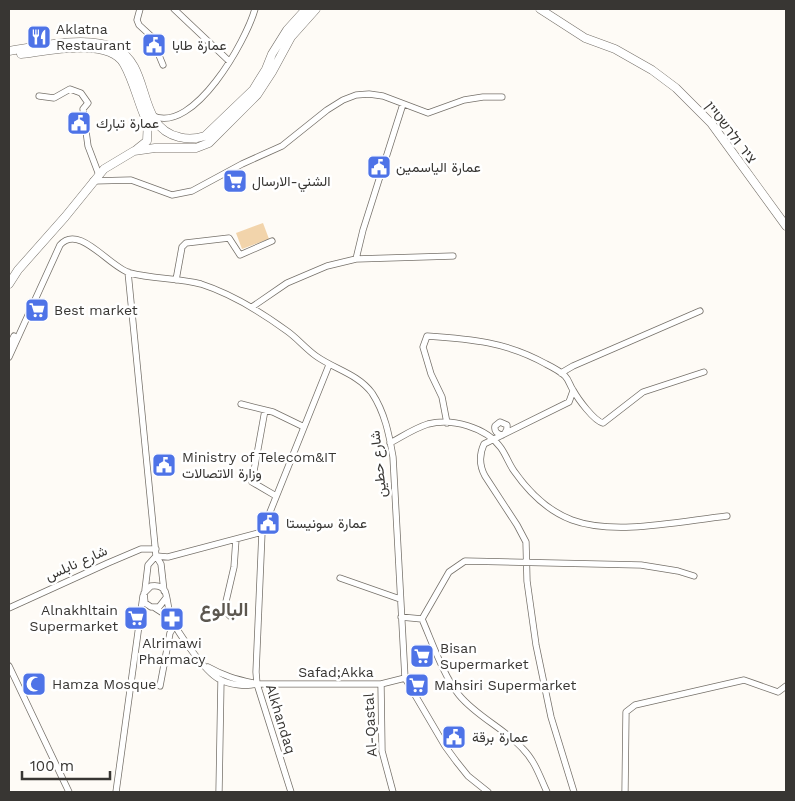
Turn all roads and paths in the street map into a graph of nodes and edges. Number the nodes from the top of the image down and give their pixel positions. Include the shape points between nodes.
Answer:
1 (140, 9) edge
2 (174, 9) edge
3 (255, 9) edge
4 (306, 9) edge
5 (316, 9) edge
6 (540, 9) edge
7 (53, 47) junction
8 (9, 51) edge
9 (9, 56) edge
10 (229, 61) junction
11 (164, 65) dead end
12 (39, 96) dead end
13 (502, 97) dead end
14 (403, 104) junction
15 (151, 115) junction
16 (134, 151) junction
17 (96, 178) junction
18 (786, 226) edge
19 (272, 240) dead end
20 (453, 256) dead end
21 (356, 259) junction
22 (125, 270) junction
23 (176, 280) junction
24 (9, 284) edge
25 (252, 307) junction
26 (700, 311) dead end
27 (10, 346) edge
28 (9, 357) edge
29 (329, 364) junction
30 (704, 372) dead end
31 (561, 374) junction
32 (573, 391) junction
33 (569, 402) junction
34 (241, 404) dead end
35 (584, 405) junction
36 (265, 410) junction
37 (447, 423) junction
38 (504, 423) junction
39 (522, 426) junction
40 (304, 427) junction
41 (495, 428) junction
42 (478, 430) junction
43 (504, 434) junction
44 (491, 439) junction
45 (390, 443) junction
46 (500, 447) junction
47 (276, 496) junction
48 (727, 516) dead end
49 (262, 532) junction
50 (236, 539) junction
51 (156, 552) junction
52 (527, 564) junction
53 (694, 576) dead end
54 (340, 578) dead end
55 (145, 590) junction
56 (164, 591) junction
57 (143, 596) junction
58 (166, 598) junction
59 (400, 599) junction
60 (9, 608) edge
61 (154, 608) junction
62 (230, 616) dead end
63 (401, 617) junction
64 (422, 620) junction
65 (140, 622) junction
66 (174, 622) junction
67 (9, 666) edge
68 (206, 666) junction
69 (405, 678) junction
70 (221, 680) junction
71 (257, 684) junction
72 (381, 684) junction
73 (160, 686) dead end
74 (786, 686) edge
75 (69, 792) edge
76 (116, 792) edge
77 (219, 792) edge
78 (291, 792) edge
79 (393, 792) edge
80 (488, 792) edge
81 (547, 792) edge
82 (574, 792) edge
83 (625, 792) edge

1 - 11 street via 137,20 151,36
2 - 10 street
3 - 10 street via 243,40
4 - 15 main road via 287,30 253,90 205,136 190,139 174,136 160,128
5 - 16 main road via 291,37 257,95 209,143 196,148
6 - 18 main road, ציר ולרשטיין via 584,38 615,49 652,70 676,88 711,123
7 - 8 main road
7 - 9 main road
7 - 15 main road via 92,48 106,50 116,56 131,78 144,115
10 - 15 street via 209,91 182,114 167,119
12 - 17 street via 54,98 70,89 82,93 88,102 83,109
13 - 14 street via 464,100 428,112
14 - 17 street via 369,94 343,100 282,146 192,191 172,195 131,180
14 - 21 street
15 - 16 main road via 148,118 147,141
16 - 17 main road via 104,169
17 - 24 main road
19 - 23 street via 240,255 229,238 186,243 182,247
20 - 21 street
21 - 25 street via 327,266 287,283
22 - 23 street, شارع حطين
22 - 27 street, شارع حطين via 80,236 64,236
22 - 51 street
23 - 25 street, شارع حطين via 200,284
25 - 29 street, شارع حطين
26 - 31 street
27 - 28 street, شارع حطين
29 - 40 street, Alkhandaq
29 - 45 street, شارع حطين via 367,387 382,411
30 - 35 street via 642,392 603,424
31 - 32 street
31 - 37 street via 516,349 475,339 427,336 422,347 442,397
32 - 33 street
32 - 35 street
33 - 35 street via 575,400
33 - 39 street
34 - 36 street
36 - 40 street
36 - 47 street via 252,482
37 - 42 street
37 - 45 street via 428,424
38 - 39 street
38 - 41 street via 498,423
38 - 43 street via 508,427
39 - 43 street
40 - 47 street, Alkhandaq
41 - 42 street
41 - 43 street via 498,434
41 - 44 street
42 - 44 street
43 - 44 street
43 - 46 street
44 - 46 street
44 - 52 street via 481,450 481,469 523,535
45 - 59 street, شارع حطين
46 - 48 street via 513,470 539,499 584,524 635,527
47 - 49 street, Alkhandaq
49 - 50 street, شارع نابلس
49 - 71 street, Alkhandaq
50 - 51 street, شارع نابلس via 168,557
50 - 62 street via 234,567 224,610
51 - 55 street via 148,565
51 - 56 street via 162,564
51 - 60 street, شارع نابلس via 141,549
52 - 53 street via 641,565
52 - 64 street via 464,561 446,577
52 - 82 street via 536,645 551,717
54 - 59 street
55 - 56 street via 155,585
55 - 57 street
56 - 58 street
57 - 61 street via 145,603
57 - 65 street
58 - 61 street via 162,605
58 - 66 street
59 - 63 street, شارع حطين
61 - 65 street
61 - 66 street
63 - 64 street
63 - 69 street, شارع حطين
64 - 81 street via 457,693 525,750
65 - 76 street
66 - 68 street
66 - 73 street
67 - 75 street
68 - 70 street
68 - 71 street via 222,675
69 - 72 street, Safad;Akka
69 - 80 street, شارع حطين via 445,746 468,776
70 - 71 street, Safad;Akka via 240,685
70 - 77 street
71 - 72 street, Safad;Akka
71 - 78 street, Alkhandaq
72 - 79 street, Al-Qastal via 382,751
74 - 83 street via 778,692 744,680 636,705 626,712

